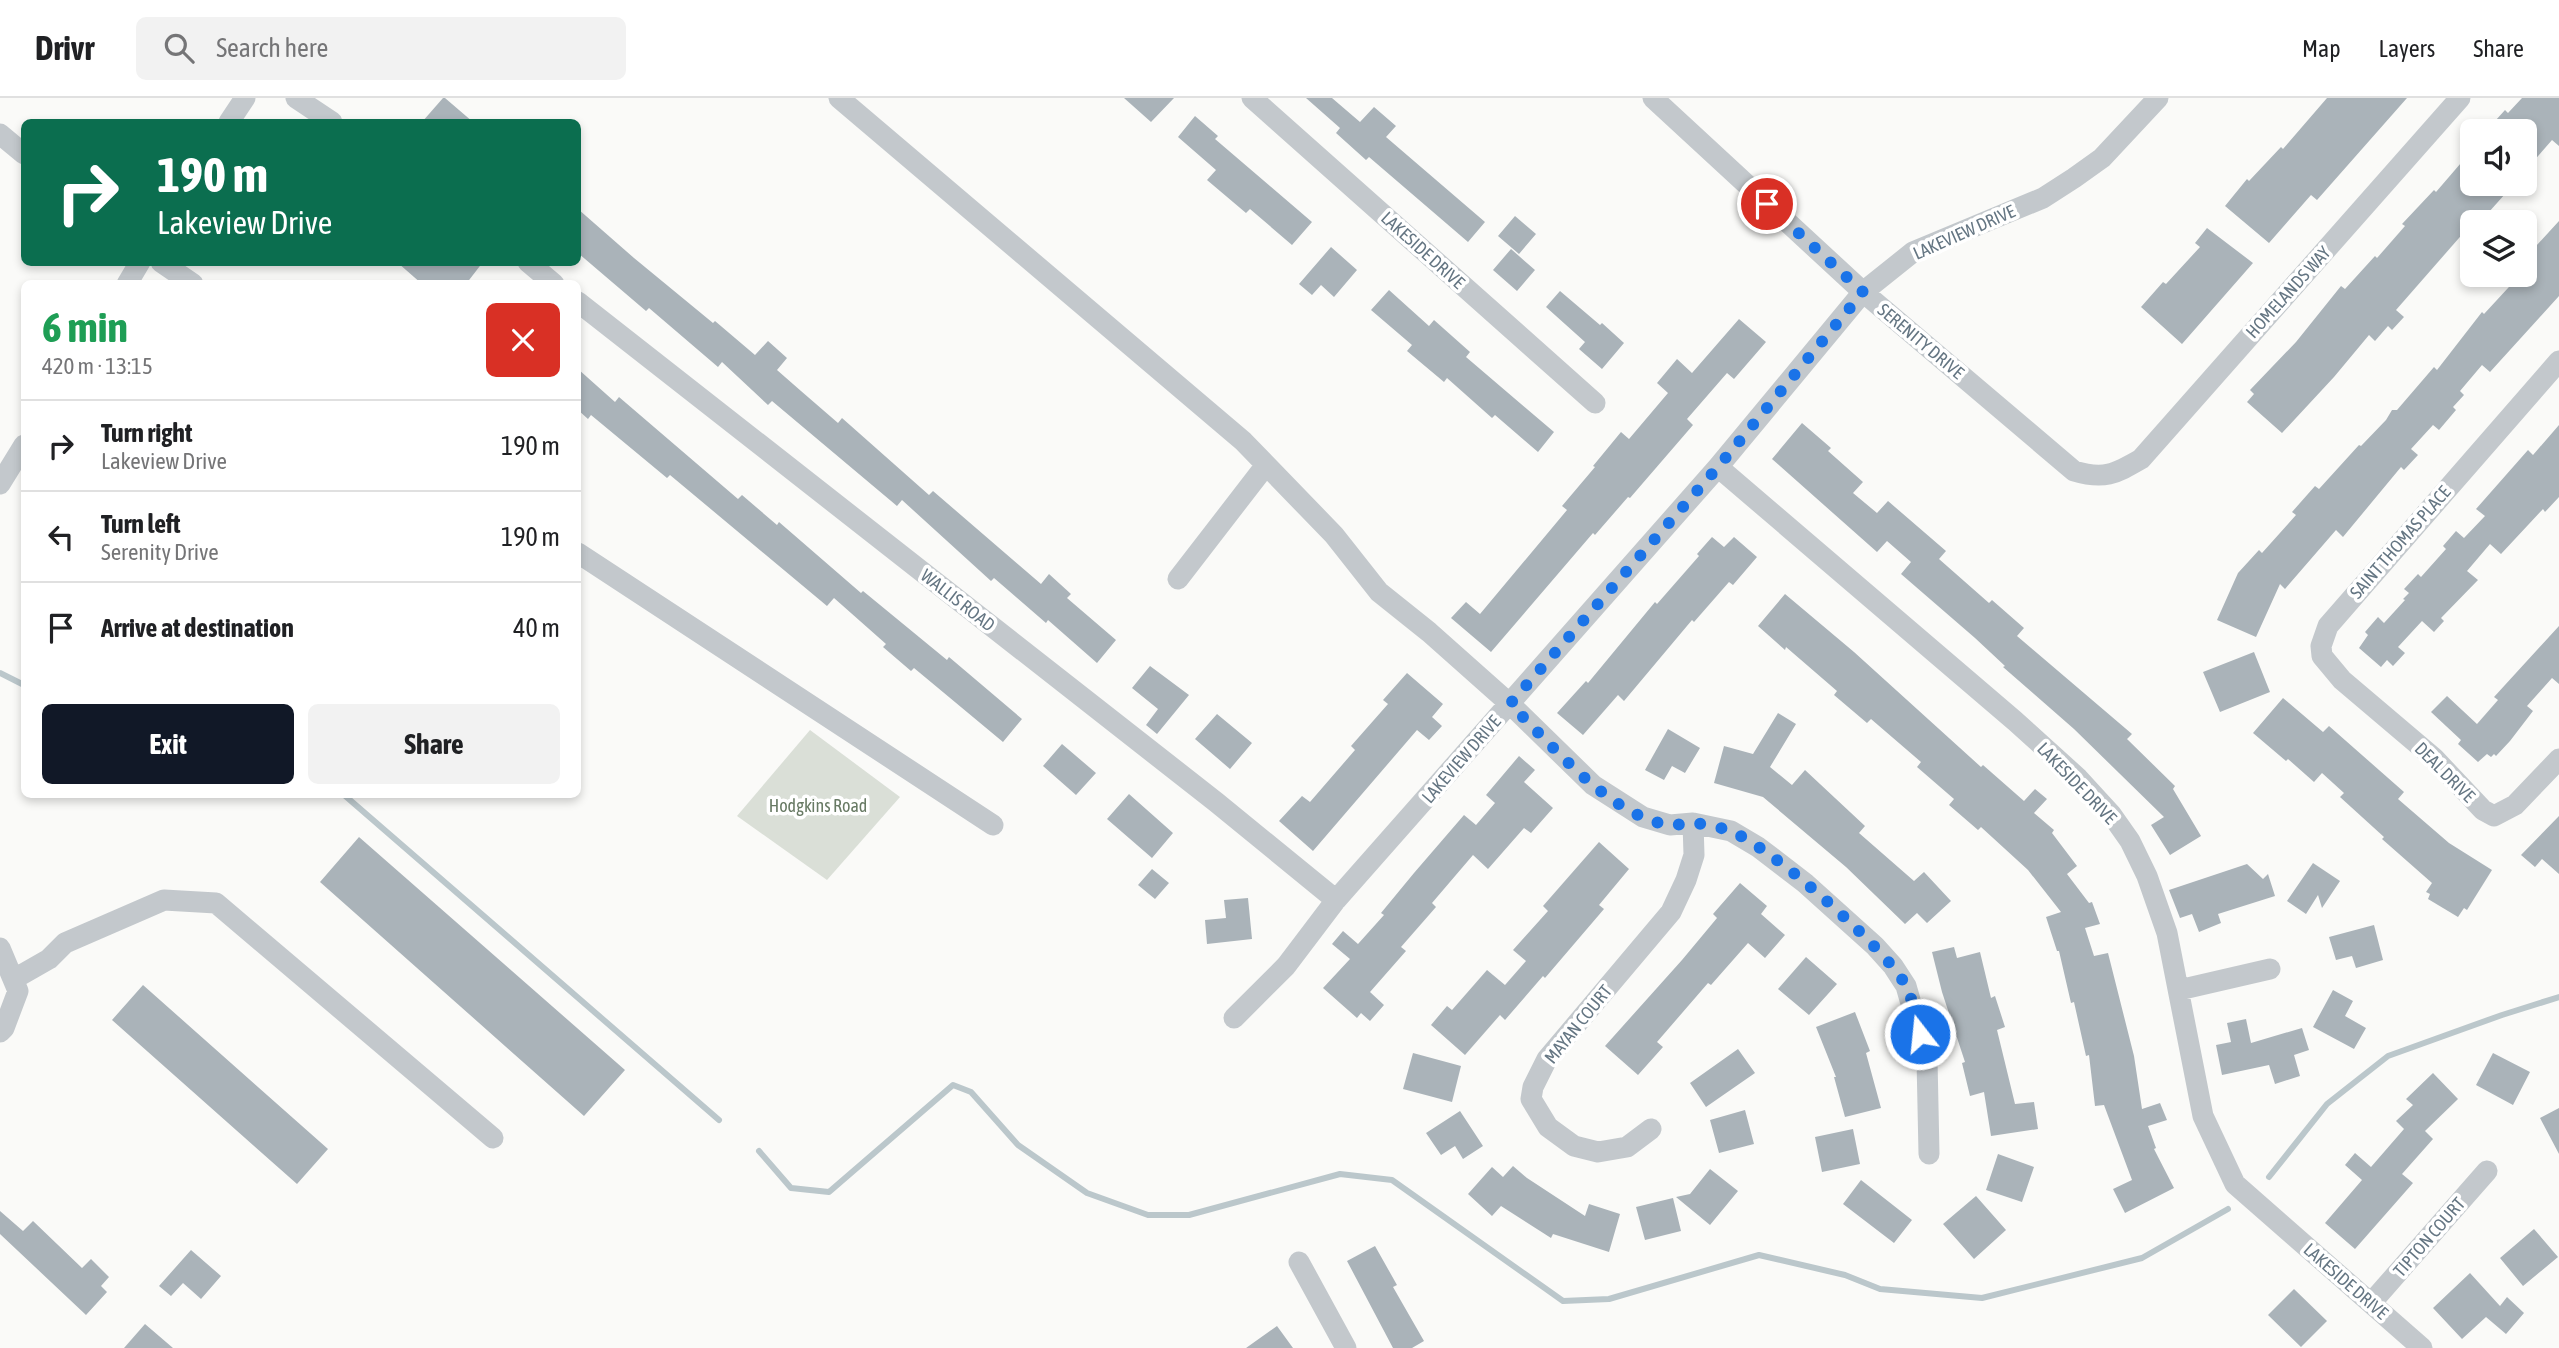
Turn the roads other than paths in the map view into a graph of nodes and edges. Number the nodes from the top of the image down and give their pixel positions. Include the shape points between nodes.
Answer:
1 (245, 98) edge
2 (296, 98) edge
3 (839, 98) edge
4 (1252, 98) edge
5 (1653, 98) edge
6 (2158, 98) edge
7 (2460, 98) edge
8 (231, 119) edge
9 (328, 119) edge
10 (0, 134) edge
11 (21, 152) edge
12 (167, 266) edge
13 (533, 266) edge
14 (187, 280) edge
15 (549, 280) edge
16 (1863, 292) junction
17 (581, 304) edge
18 (2559, 361) edge
19 (1595, 403) dead end
20 (21, 450) edge
21 (1266, 464) junction
22 (1718, 467) junction
23 (2108, 475) joint
24 (0, 484) edge
25 (581, 555) edge
26 (1178, 579) dead end
27 (1510, 704) junction
28 (2395, 723) joint
29 (2559, 758) edge
30 (1693, 823) junction
31 (993, 825) dead end
32 (1336, 901) junction
33 (0, 948) edge
34 (2270, 968) dead end
35 (16, 985) junction
36 (2179, 990) junction
37 (1234, 1018) dead end
38 (0, 1032) edge
39 (1651, 1129) dead end
40 (493, 1138) dead end
41 (1929, 1154) dead end
42 (2487, 1171) dead end
43 (1298, 1262) dead end
44 (2372, 1302) junction
45 (1346, 1348) edge
46 (2422, 1348) edge

1 - 8 street
2 - 9 street
3 - 21 street
4 - 19 street, LAKESIDE DRIVE
5 - 16 street, SERENITY DRIVE
6 - 16 street, LAKEVIEW DRIVE via 2102,158 2074,178 2043,198 1913,252
7 - 23 street, HOMELANDS WAY via 2155,445 2141,459
10 - 11 street
12 - 14 street
13 - 15 street
16 - 22 street, LAKEVIEW DRIVE
16 - 23 street, SERENITY DRIVE via 2074,471 2093,477
17 - 32 street, WALLIS ROAD
18 - 28 street, SAINT THOMAS PLACE via 2328,626 2322,656
20 - 24 street
21 - 26 street
21 - 27 street via 1334,535 1379,592
22 - 27 street, LAKEVIEW DRIVE
22 - 36 street, LAKESIDE DRIVE via 2015,721 2110,814 2147,876 2168,933
25 - 31 street
27 - 30 street via 1593,785 1617,802 1670,825
27 - 32 street, LAKEVIEW DRIVE
28 - 29 street, DEAL DRIVE via 2494,816 2515,805
30 - 39 street, MAYAN COURT via 1694,855 1671,912 1547,1059 1531,1098 1548,1127 1574,1146 1598,1152 1627,1147
30 - 41 street via 1731,831 1758,847 1805,883 1893,966 1906,986 1927,1059
32 - 37 street, LAKEVIEW DRIVE via 1286,966
33 - 35 street
34 - 36 street
35 - 38 street
35 - 40 street via 65,943 164,901 216,903
36 - 44 street, LAKESIDE DRIVE via 2203,1116 2235,1184
42 - 44 street, TIPTON COURT
43 - 45 street
44 - 46 street, LAKESIDE DRIVE

